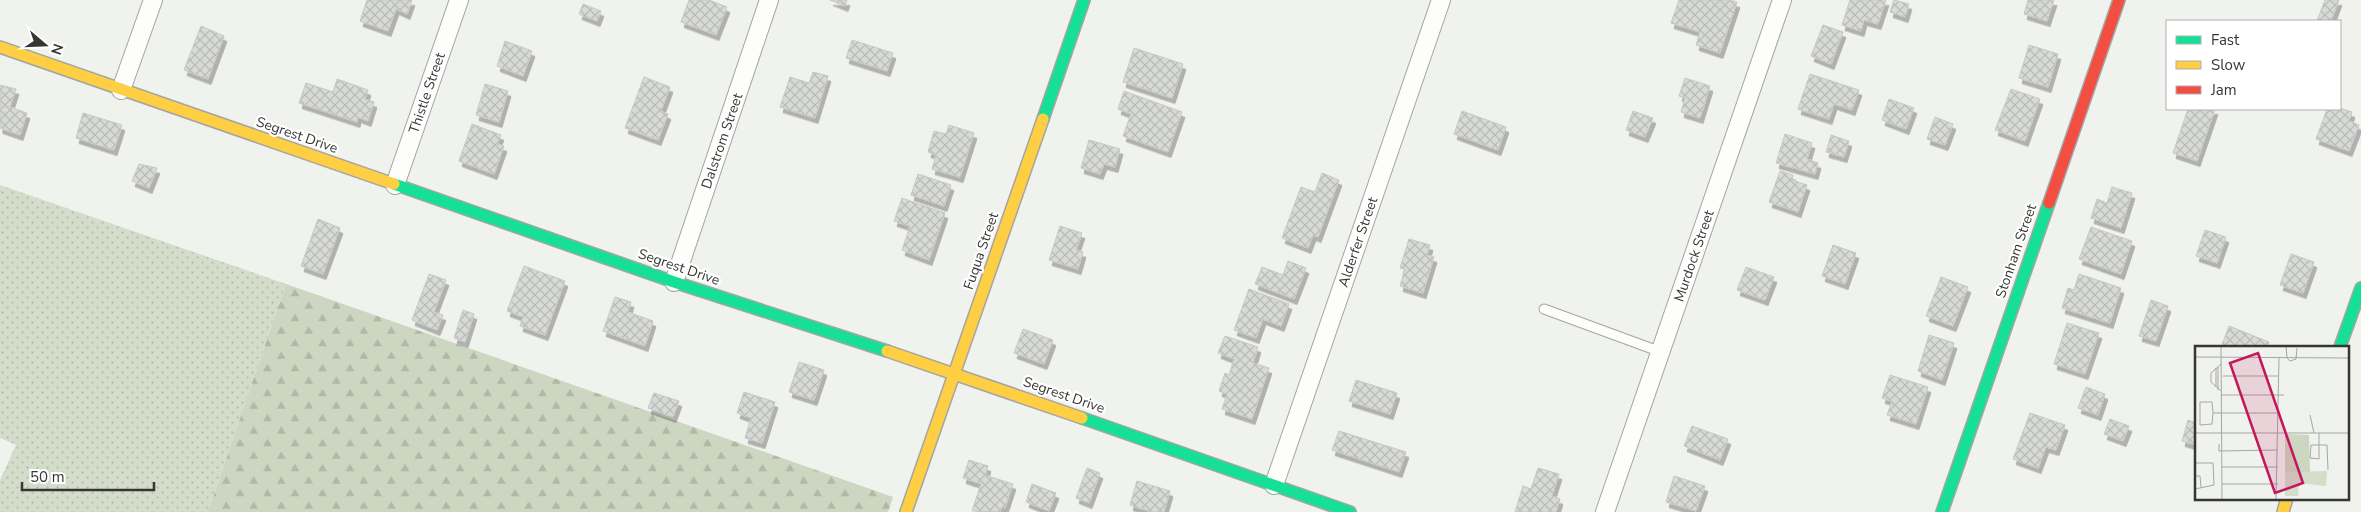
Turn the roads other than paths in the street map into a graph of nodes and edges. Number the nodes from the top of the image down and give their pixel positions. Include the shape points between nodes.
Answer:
1 (152, 0) edge
2 (459, 0) edge
3 (769, 0) edge
4 (1084, 0) edge
5 (1441, 0) edge
6 (1782, 0) edge
7 (2119, 0) edge
8 (0, 47) edge
9 (121, 90) junction
10 (395, 185) junction
11 (674, 282) junction
12 (2361, 288) edge
13 (1544, 309) dead end
14 (2340, 346) edge
15 (1661, 352) junction
16 (954, 373) junction
17 (1274, 484) junction
18 (2287, 500) edge
19 (906, 512) edge
20 (1350, 512) edge
21 (1605, 512) edge
22 (1942, 512) edge
23 (2283, 512) edge

1 - 9 street
2 - 10 street, Thistle Street
3 - 11 street, Dalstrom Street
4 - 16 street, Fuqua Street
5 - 17 street, Alderfer Street
6 - 15 street, Murdock Street
7 - 22 street, Stonham Street
8 - 9 street, Segrest Drive
9 - 10 street, Segrest Drive
10 - 11 street, Segrest Drive
11 - 16 street, Segrest Drive
12 - 14 street
13 - 15 lane
15 - 21 street, Murdock Street
16 - 17 street, Segrest Drive
16 - 19 street, Fuqua Street
17 - 20 street, Segrest Drive
18 - 23 street

